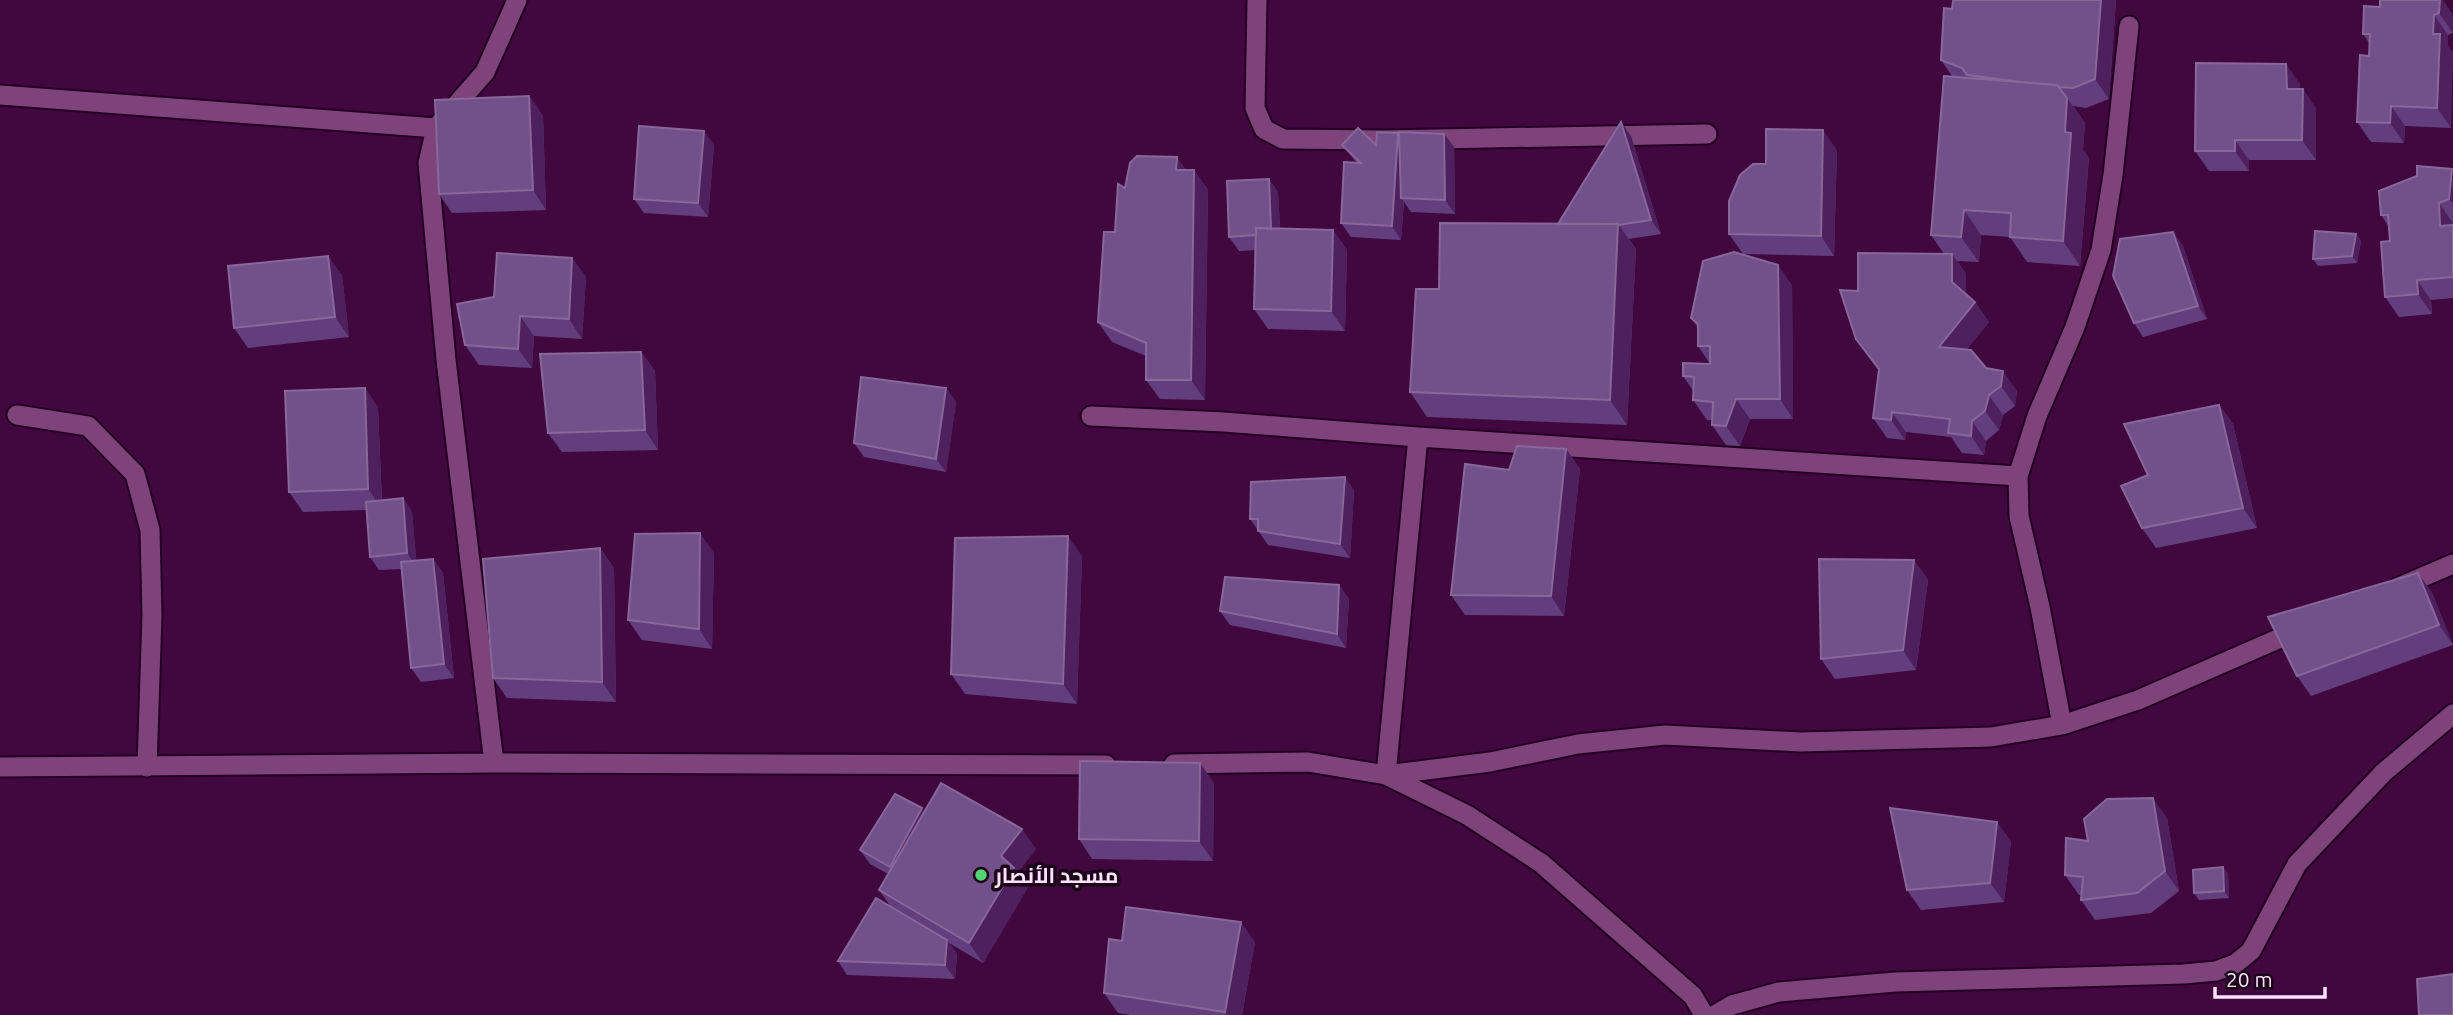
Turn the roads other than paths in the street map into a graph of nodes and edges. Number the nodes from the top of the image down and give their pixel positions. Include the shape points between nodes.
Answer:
1 (517, 0) edge
2 (1257, 0) edge
3 (2129, 26) dead end
4 (0, 95) edge
5 (436, 128) junction
6 (1707, 134) dead end
7 (17, 415) dead end
8 (1091, 416) dead end
9 (1418, 437) junction
10 (2018, 476) junction
11 (2453, 564) edge
12 (2377, 597) edge
13 (2318, 622) edge
14 (2453, 714) edge
15 (2062, 725) junction
16 (494, 763) junction
17 (1160, 764) edge
18 (1120, 765) edge
19 (0, 767) edge
20 (147, 767) junction
21 (1386, 775) junction
22 (1704, 1015) edge
23 (1715, 1015) edge

1 - 5 street via 485,72
2 - 6 street via 1255,108 1264,129 1283,139
3 - 10 street via 2101,250
4 - 5 street
5 - 16 street via 428,163 430,196
7 - 20 street via 88,426 135,474 150,530
8 - 9 street
9 - 10 street
9 - 21 street
10 - 15 street via 2018,516
11 - 12 street
13 - 15 street via 2138,700
14 - 23 street via 2384,772 2297,864 2251,951 2235,964 2184,974 1895,982 1779,992 1732,1005
15 - 21 street via 1991,737 1923,739 1800,742 1665,735
16 - 18 street
16 - 20 street
17 - 21 street via 1308,762
19 - 20 street
21 - 22 street via 1467,815 1541,863 1693,996

